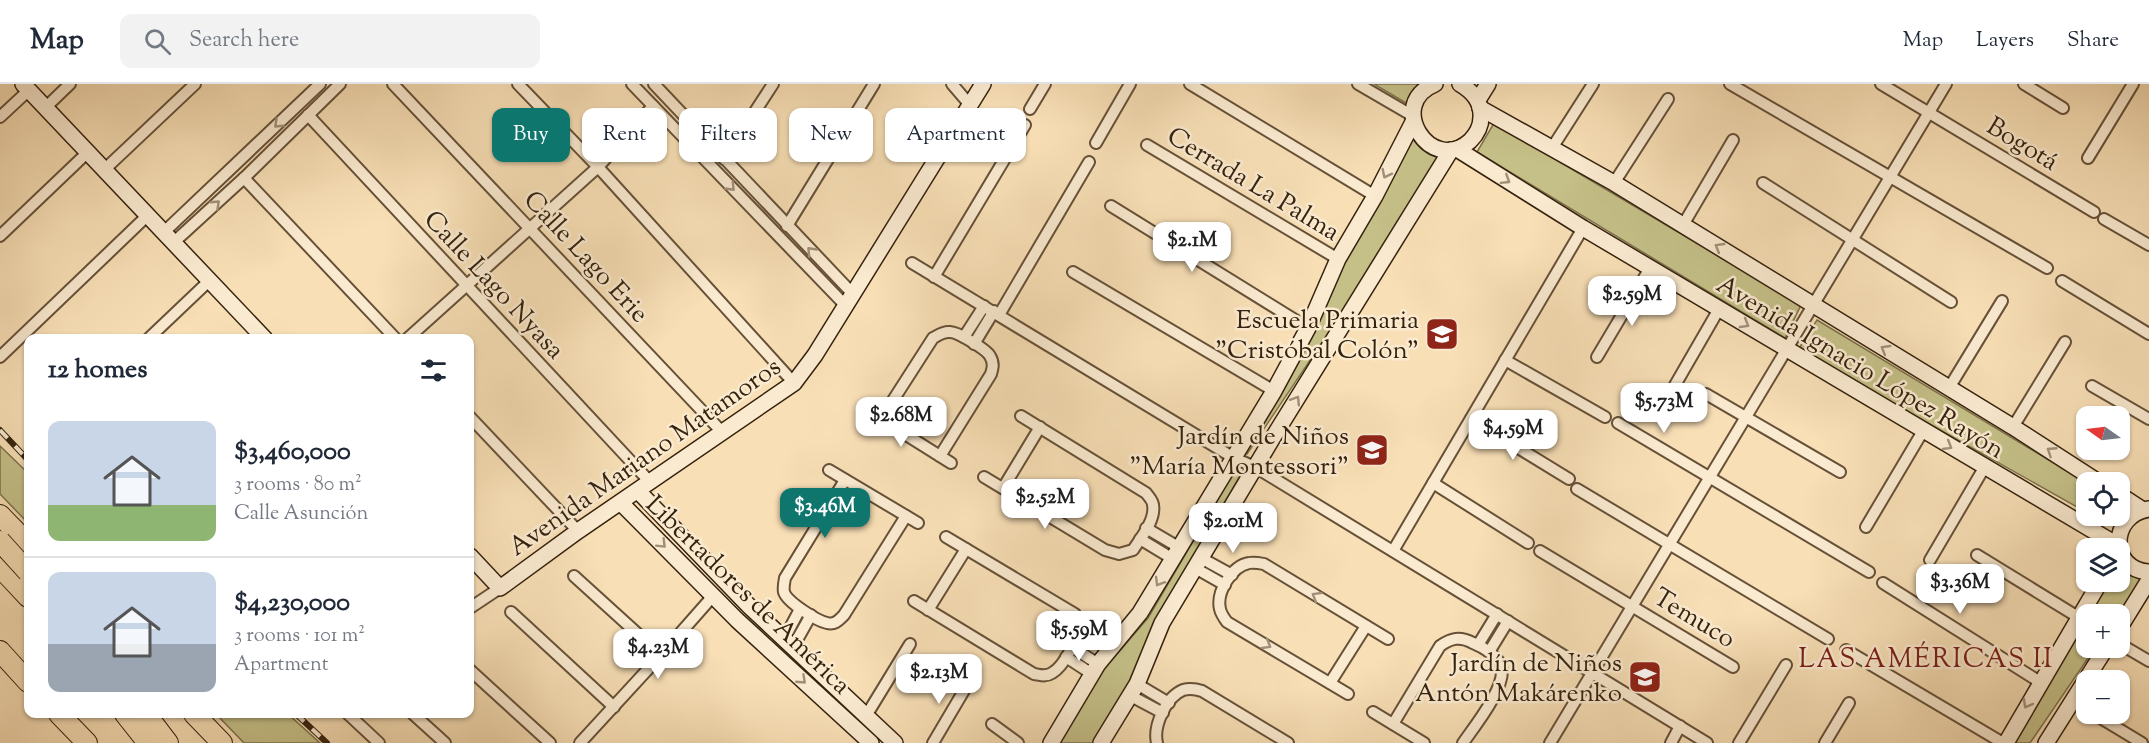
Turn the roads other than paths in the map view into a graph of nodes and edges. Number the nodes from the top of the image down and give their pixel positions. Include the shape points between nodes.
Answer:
1 (70, 84) edge
2 (195, 84) edge
3 (320, 84) edge
4 (340, 84) edge
5 (393, 84) edge
6 (518, 84) edge
7 (632, 84) edge
8 (654, 84) edge
9 (670, 84) edge
10 (773, 84) edge
11 (874, 84) edge
12 (952, 84) edge
13 (983, 84) edge
14 (1045, 84) edge
15 (1130, 84) edge
16 (1190, 84) edge
17 (1358, 84) edge
18 (1435, 84) edge
19 (1460, 84) edge
20 (1488, 84) edge
21 (1593, 84) edge
22 (1730, 84) edge
23 (1881, 84) edge
24 (1946, 84) edge
25 (2024, 84) edge
26 (2133, 84) edge
27 (26, 87) edge
28 (663, 94) junction
29 (1668, 99) dead end
30 (1479, 104) junction
31 (970, 105) junction
32 (653, 106) junction
33 (45, 108) junction
34 (757, 108) edge
35 (2063, 108) dead end
36 (1030, 109) dead end
37 (679, 111) edge
38 (1929, 113) junction
39 (308, 115) junction
40 (0, 117) edge
41 (1413, 119) junction
42 (1733, 140) dead end
43 (1096, 143) dead end
44 (1147, 145) dead end
45 (1552, 148) junction
46 (1454, 149) junction
47 (88, 152) junction
48 (2088, 158) dead end
49 (727, 162) edge
50 (1003, 162) edge
51 (1089, 162) dead end
52 (598, 167) junction
53 (104, 170) junction
54 (1890, 177) junction
55 (244, 178) junction
56 (1614, 183) junction
57 (1763, 183) dead end
58 (1375, 196) junction
59 (1111, 206) dead end
60 (2094, 212) dead end
61 (148, 215) junction
62 (2104, 219) dead end
63 (1683, 225) junction
64 (787, 226) junction
65 (529, 227) junction
66 (1583, 228) junction
67 (0, 236) edge
68 (168, 238) junction
69 (1853, 240) junction
70 (2149, 245) edge
71 (1338, 259) junction
72 (912, 263) dead end
73 (1650, 268) junction
74 (2047, 268) dead end
75 (1073, 272) dead end
76 (934, 277) junction
77 (209, 280) junction
78 (2062, 281) dead end
79 (465, 285) junction
80 (848, 299) junction
81 (2002, 301) dead end
82 (1951, 302) dead end
83 (1813, 305) junction
84 (1719, 309) junction
85 (992, 311) junction
86 (1308, 328) junction
87 (153, 334) edge
88 (260, 334) edge
89 (391, 334) edge
90 (412, 334) edge
91 (2149, 334) edge
92 (964, 338) junction
93 (2065, 342) dead end
94 (974, 344) junction
95 (1787, 349) junction
96 (0, 357) edge
97 (1597, 357) dead end
98 (1506, 360) junction
99 (794, 384) junction
100 (2092, 386) dead end
101 (1949, 388) junction
102 (1274, 391) junction
103 (1706, 394) dead end
104 (1666, 399) dead end
105 (865, 410) dead end
106 (1021, 416) dead end
107 (1605, 417) dead end
108 (1746, 417) junction
109 (880, 419) junction
110 (1471, 419) junction
111 (2149, 419) edge
112 (474, 421) edge
113 (1618, 423) dead end
114 (1040, 427) junction
115 (2013, 427) junction
116 (1923, 431) junction
117 (723, 433) junction
118 (940, 456) junction
119 (1234, 458) junction
120 (951, 463) dead end
121 (1255, 467) junction
122 (1984, 468) junction
123 (829, 470) dead end
124 (1840, 472) dead end
125 (2083, 472) edge
126 (984, 477) dead end
127 (1710, 478) junction
128 (1569, 479) dead end
129 (845, 480) junction
130 (1433, 483) junction
131 (644, 487) junction
132 (1003, 488) junction
133 (1577, 489) dead end
134 (2130, 501) edge
135 (621, 503) junction
136 (2146, 510) edge
137 (0, 515) edge
138 (906, 516) junction
139 (918, 523) dead end
140 (1866, 527) dead end
141 (1146, 528) junction
142 (578, 531) junction
143 (946, 537) dead end
144 (2102, 538) edge
145 (2119, 538) edge
146 (1140, 539) junction
147 (24, 540) edge
148 (0, 541) edge
149 (1528, 543) dead end
150 (1670, 544) junction
151 (966, 549) junction
152 (1393, 550) junction
153 (0, 551) edge
154 (1540, 551) dead end
155 (24, 553) edge
156 (1176, 554) junction
157 (1977, 555) dead end
158 (474, 560) edge
159 (1930, 560) dead end
160 (1198, 563) junction
161 (2130, 564) edge
162 (0, 567) edge
163 (24, 568) edge
164 (1869, 572) dead end
165 (2149, 572) edge
166 (574, 576) dead end
167 (1228, 580) junction
168 (2149, 580) edge
169 (1882, 583) dead end
170 (500, 588) junction
171 (24, 593) edge
172 (713, 596) junction
173 (914, 601) dead end
174 (474, 605) edge
175 (1632, 606) junction
176 (800, 609) junction
177 (928, 610) junction
178 (2130, 611) edge
179 (511, 612) dead end
180 (1497, 614) junction
181 (811, 615) junction
182 (2076, 616) edge
183 (2076, 620) edge
184 (1508, 621) junction
185 (1366, 626) junction
186 (1388, 639) dead end
187 (1828, 639) dead end
188 (788, 643) junction
189 (910, 644) dead end
190 (1478, 645) junction
191 (1846, 650) dead end
192 (2130, 650) edge
193 (0, 651) edge
194 (1069, 652) junction
195 (1489, 652) junction
196 (662, 655) junction
197 (2100, 658) edge
198 (2149, 661) edge
199 (1786, 664) dead end
200 (1733, 667) dead end
201 (1095, 669) junction
202 (1592, 673) junction
203 (474, 674) edge
204 (24, 678) edge
205 (969, 682) dead end
206 (2040, 682) junction
207 (1330, 683) junction
208 (1134, 690) junction
209 (1348, 694) dead end
210 (2073, 701) junction
211 (1169, 703) junction
212 (1849, 703) dead end
213 (2076, 703) edge
214 (614, 707) junction
215 (1373, 712) dead end
216 (1163, 713) junction
217 (866, 716) junction
218 (63, 718) edge
219 (128, 718) edge
220 (149, 718) edge
221 (198, 718) edge
222 (352, 718) edge
223 (417, 718) edge
224 (992, 724) dead end
225 (1393, 724) junction
226 (2111, 724) edge
227 (1684, 729) junction
228 (87, 743) edge
229 (148, 743) edge
230 (168, 743) edge
231 (222, 743) edge
232 (379, 743) edge
233 (445, 743) edge
234 (550, 743) edge
235 (579, 743) edge
236 (871, 743) edge
237 (895, 743) edge
238 (933, 743) edge
239 (1018, 743) edge
240 (1051, 743) edge
241 (1101, 743) edge
242 (1157, 743) edge
243 (1288, 743) edge
244 (1424, 743) edge
245 (1463, 743) edge
246 (1550, 743) edge
247 (1671, 743) edge
248 (1683, 743) edge
249 (1707, 743) edge
250 (1738, 743) edge
251 (1825, 743) edge
252 (2004, 743) edge
253 (2046, 743) edge
254 (2142, 743) edge

1 - 33 street
2 - 53 street
3 -> 68 street
4 - 39 street
5 - 65 street, Calle Lago Erie
6 - 52 street
7 - 32 street
8 - 28 street
9 - 28 street
10 - 34 street
11 - 64 street
12 - 31 street
13 - 31 street, Avenida Mariano Matamoros
14 - 36 street
15 - 43 street
16 - 58 street
17 - 41 street
18 - 41 street via 1418,99
19 - 30 street, Avenida Ignacio López Rayón via 1471,91
20 - 30 street
21 - 45 street
22 - 54 street
23 - 38 street, Bogotá
24 - 38 street
25 - 35 street
26 - 48 street
27 - 33 street
27 - 40 street
28 - 37 street
29 - 56 street
30 - 45 street, Avenida Ignacio López Rayón
30 - 46 street via 1481,118 1474,138
31 - 80 street, Avenida Mariano Matamoros
32 - 52 street
32 -> 80 street
33 - 47 street
38 - 54 street
38 - 60 street, Bogotá
39 - 55 street
39 - 79 street, Calle Lago Nyasa
41 - 46 street, Avenida Ignacio López Rayón via 1417,132 1431,146
41 -> 58 street
42 - 63 street
44 - 71 street, Cerrada La Palma
45 - 56 street, Avenida Ignacio López Rayón
46 -> 66 street, Avenida Ignacio López Rayón
121 -> 46 street
47 - 53 street
47 - 67 street
49 - 64 street
50 - 76 street
51 - 85 street
52 - 65 street
52 - 99 street
53 - 61 street
54 - 69 street
54 - 74 street
68 -> 55 street
55 - 89 street
56 - 63 street, Avenida Ignacio López Rayón
57 - 69 street
58 - 71 street
59 - 86 street
61 - 68 street
61 - 96 street
62 - 70 street
83 -> 63 street, Avenida Ignacio López Rayón
80 -> 64 street
65 - 79 street
65 - 117 street, Calle Lago Erie
66 - 73 street, Avenida Ignacio López Rayón
66 - 98 street
68 - 77 street
69 - 82 street
69 - 83 street
71 - 86 street
72 - 76 street
73 - 84 street, Avenida Ignacio López Rayón
73 - 97 street
75 - 102 street
76 - 85 street
77 - 87 street
77 - 88 street
78 - 91 street
79 - 90 street
79 - 131 street, Calle Lago Nyasa
80 - 99 street, Avenida Mariano Matamoros
81 - 101 street
83 - 95 street
101 -> 83 street, Avenida Ignacio López Rayón
84 -> 95 street, Avenida Ignacio López Rayón
84 - 104 street
85 - 92 street
85 - 94 street
85 - 119 street
86 - 102 street
92 - 94 street
92 - 109 street via 953,332 933,338
93 - 115 street
94 - 118 street via 990,354 994,364 991,374
95 - 108 street
95 - 116 street, Avenida Ignacio López Rayón
98 - 107 street
98 - 110 street
99 - 117 street, Avenida Mariano Matamoros
100 - 111 street
101 - 115 street, Avenida Ignacio López Rayón
102 - 119 street
103 - 108 street
105 - 109 street
106 - 114 street
108 - 124 street
108 - 127 street
109 - 118 street
110 - 128 street
110 - 130 street
112 - 142 street
113 - 127 street
114 - 132 street
114 - 141 street via 1146,493 1154,504 1154,514
125 -> 115 street, Avenida Ignacio López Rayón
116 -> 122 street, Avenida Ignacio López Rayón
116 - 140 street
117 - 131 street, Avenida Mariano Matamoros
118 - 120 street
119 - 121 street
119 - 156 street
121 - 152 street
121 - 160 street
122 - 144 street, Avenida Ignacio López Rayón
122 - 159 street
123 - 129 street
126 - 132 street
127 - 150 street
127 - 164 street
129 - 138 street
129 - 176 street via 785,578 783,590
130 - 149 street
130 - 152 street
131 - 135 street, Avenida Mariano Matamoros
131 - 188 street, Libertadores de América via 749,606
132 - 146 street via 1105,550 1119,554 1132,550
133 - 150 street
134 - 136 street
135 - 142 street, Avenida Mariano Matamoros
135 -> 172 street, Libertadores de América
136 - 145 street via 2127,520
137 - 147 highway
138 - 139 street
138 - 181 street via 844,615 837,622 827,623
141 - 146 street
141 - 156 street
142 - 170 street, Avenida Mariano Matamoros
143 - 151 street
146 - 156 street
148 - 163 highway, bridge
150 - 175 street
150 - 187 street
151 - 177 street
151 - 194 street via 1075,614 1078,636
152 - 180 street
153 - 155 highway
154 - 175 street, Temuco
156 -> 201 street via 1140,613
157 - 182 street
158 - 170 street
160 - 167 street
160 - 208 street via 1162,623
161 - 165 street, Avenida Ignacio López Rayón
162 - 171 highway
166 - 196 street
185 -> 167 street via 1264,564 1246,564
167 -> 207 street via 1219,605 1227,622
168 - 178 street
169 - 206 street
170 - 174 street, Avenida Mariano Matamoros
172 - 196 street
172 -> 236 street, Libertadores de América
173 - 177 street
175 - 200 street, Temuco
175 - 202 street
176 - 181 street
176 - 188 street
177 - 194 street via 1034,674 1055,672
179 - 214 street
180 - 184 street
180 - 190 street
181 - 188 street
183 - 206 street
184 - 195 street
184 - 202 street
185 - 186 street
185 - 207 street
188 - 217 street, Libertadores de América
189 - 217 street
190 - 195 street
190 - 225 street via 1455,638 1440,646
191 - 252 street
192 - 198 street
193 - 204 highway
194 - 201 street
195 - 245 street via 1501,666 1502,678
196 - 214 street
197 - 210 street
199 - 250 street
201 - 240 street
202 - 227 street
202 - 246 street
203 - 234 street
205 - 238 street
206 -> 252 street
207 - 209 street
208 - 211 street
208 - 216 street
208 - 241 street
210 - 213 street
210 - 253 street
211 - 216 street
211 - 243 street via 1182,690 1202,691
212 - 251 street
214 - 235 street
215 - 225 street
216 - 242 street via 1156,727
217 - 237 street, Libertadores de América
218 - 228 highway
219 - 229 highway
220 - 230 highway
221 - 231 highway
222 - 232 street
223 - 233 street
224 - 239 street
225 - 244 street
226 - 254 street
227 - 247 street
227 - 248 street
227 - 249 street

